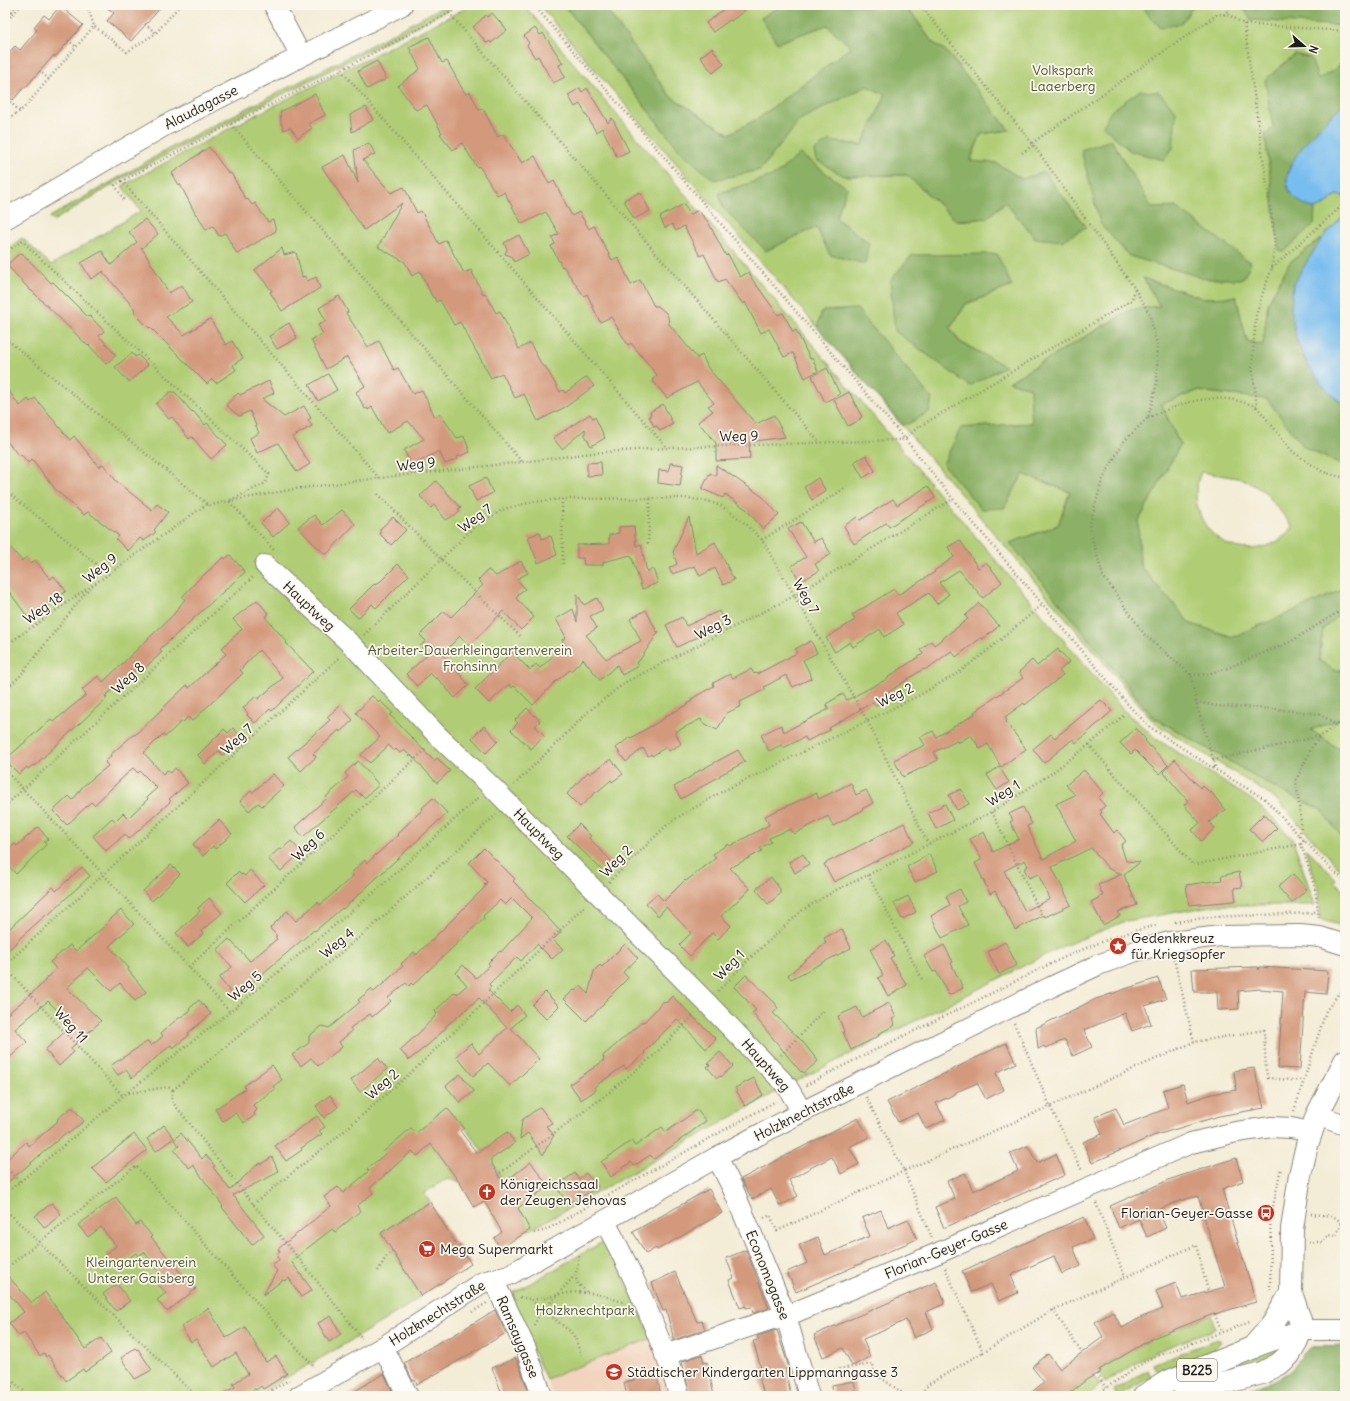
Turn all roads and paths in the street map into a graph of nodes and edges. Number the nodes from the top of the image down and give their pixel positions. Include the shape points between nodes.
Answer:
1 (14, 5) edge
2 (21, 5) edge
3 (87, 5) edge
4 (180, 5) edge
5 (274, 5) edge
6 (402, 5) edge
7 (464, 5) edge
8 (534, 5) edge
9 (920, 5) edge
10 (1232, 5) edge
11 (5, 6) edge
12 (13, 13) junction
13 (449, 13) junction
14 (1224, 15) junction
15 (5, 24) edge
16 (145, 24) dead end
17 (1244, 24) junction
18 (94, 26) junction
19 (1345, 31) edge
20 (156, 33) junction
21 (68, 40) dead end
22 (76, 47) junction
23 (301, 56) junction
24 (341, 70) junction
25 (39, 71) dead end
26 (48, 79) junction
27 (10, 102) dead end
28 (20, 111) junction
29 (5, 121) edge
30 (231, 124) junction
31 (1032, 144) junction
32 (1022, 153) dead end
33 (122, 181) junction
34 (124, 200) dead end
35 (1345, 203) edge
36 (5, 219) edge
37 (5, 253) edge
38 (1272, 268) junction
39 (1135, 289) junction
40 (5, 338) edge
41 (1257, 407) junction
42 (1148, 418) junction
43 (905, 439) junction
44 (820, 444) junction
45 (666, 448) junction
46 (522, 462) junction
47 (379, 478) junction
48 (1345, 478) edge
49 (847, 487) dead end
50 (5, 490) edge
51 (378, 494) dead end
52 (650, 498) junction
53 (562, 499) junction
54 (953, 499) junction
55 (229, 501) junction
56 (207, 504) junction
57 (762, 540) junction
58 (648, 544) dead end
59 (441, 559) junction
60 (272, 560) junction
61 (563, 564) dead end
62 (107, 574) junction
63 (90, 587) junction
64 (794, 596) junction
65 (1043, 604) junction
66 (1345, 608) edge
67 (520, 636) dead end
68 (5, 641) edge
69 (353, 646) junction
70 (1191, 675) junction
71 (5, 690) edge
72 (1196, 702) junction
73 (1124, 714) dead end
74 (867, 720) junction
75 (1345, 722) edge
76 (1338, 725) junction
77 (1321, 736) junction
78 (439, 737) junction
79 (1089, 745) junction
80 (1213, 760) junction
81 (5, 770) edge
82 (1216, 770) junction
83 (23, 789) junction
84 (500, 795) junction
85 (5, 806) edge
86 (992, 812) junction
87 (1300, 836) junction
88 (1304, 840) junction
89 (928, 844) junction
90 (1301, 844) junction
91 (104, 875) junction
92 (868, 875) junction
93 (1345, 880) edge
94 (598, 894) junction
95 (1042, 916) dead end
96 (1320, 938) junction
97 (1170, 942) junction
98 (1345, 945) edge
99 (5, 966) edge
100 (189, 967) junction
101 (923, 980) dead end
102 (1345, 985) edge
103 (707, 1003) junction
104 (1008, 1008) junction
105 (825, 1010) dead end
106 (230, 1012) junction
107 (1194, 1042) junction
108 (1345, 1061) edge
109 (769, 1067) junction
110 (1303, 1080) junction
111 (859, 1083) junction
112 (173, 1090) junction
113 (127, 1093) junction
114 (123, 1096) junction
115 (1050, 1106) junction
116 (802, 1112) junction
117 (1306, 1125) junction
118 (1345, 1125) edge
119 (717, 1157) junction
120 (5, 1166) edge
121 (500, 1173) dead end
122 (20, 1182) junction
123 (1090, 1186) junction
124 (5, 1194) edge
125 (253, 1204) junction
126 (10, 1214) dead end
127 (1311, 1214) dead end
128 (604, 1222) junction
129 (1341, 1222) junction
130 (1345, 1223) edge
131 (38, 1242) junction
132 (1309, 1242) dead end
133 (392, 1251) dead end
134 (573, 1254) dead end
135 (5, 1269) edge
136 (378, 1271) dead end
137 (575, 1275) junction
138 (496, 1287) junction
139 (1208, 1291) dead end
140 (588, 1292) junction
141 (1291, 1293) junction
142 (556, 1296) junction
143 (531, 1300) junction
144 (544, 1310) junction
145 (1053, 1310) dead end
146 (649, 1312) junction
147 (1215, 1314) dead end
148 (466, 1316) dead end
149 (786, 1316) junction
150 (1253, 1321) dead end
151 (1301, 1330) junction
152 (1345, 1330) edge
153 (1221, 1332) junction
154 (362, 1338) dead end
155 (524, 1345) junction
156 (383, 1347) junction
157 (1252, 1348) junction
158 (983, 1352) dead end
159 (1082, 1353) dead end
160 (581, 1355) dead end
161 (665, 1355) junction
162 (5, 1374) edge
163 (803, 1374) junction
164 (1097, 1374) dead end
165 (15, 1384) junction
166 (1106, 1388) junction
167 (5, 1391) edge
168 (305, 1393) edge
169 (29, 1396) edge
170 (196, 1396) edge
171 (408, 1396) edge
172 (542, 1396) edge
173 (679, 1396) edge
174 (809, 1396) edge
175 (907, 1396) edge
176 (919, 1396) edge
177 (1094, 1396) edge
178 (1144, 1396) edge
179 (1184, 1396) edge

1 - 12 path
2 - 12 path
3 - 18 path
4 - 20 path
5 - 23 street
6 - 23 street, Alaudagasse
7 - 13 path
8 - 43 path
9 - 31 path
10 - 14 path
11 - 12 path
12 - 15 path
13 - 24 path
13 - 44 path
14 - 17 path via 1229,15
14 - 31 path via 1218,14
16 - 20 path
17 - 19 path
17 - 38 path via 1274,241
18 - 20 path via 127,52
18 - 22 path
21 - 22 path
22 - 26 path
23 - 36 street, Alaudagasse via 164,126
24 - 30 path
24 - 45 path
25 - 26 path
26 - 28 path
27 - 28 path
28 - 29 path
30 - 33 path
30 - 46 path
31 - 32 path
31 - 39 path
33 - 34 path via 115,185
33 - 47 path
35 - 38 path
37 - 55 path via 22,241 269,474 266,483
38 - 41 path via 1256,316 1252,366
39 - 42 path via 1149,313 1157,344 1157,383
39 - 43 path via 1132,300 916,428
40 - 56 path
41 - 42 path via 1244,401 1216,398 1194,400
41 - 48 path via 1293,452 1323,472
42 - 70 path via 1123,442 1102,481 1089,527 1103,576 1145,635
43 - 44 path, Weg 9
43 - 54 path
44 - 45 path, Weg 9
45 - 46 path, Weg 9 via 592,453
46 - 47 path, Weg 9
47 - 55 path, Weg 9
49 - 57 path
50 - 62 path
51 - 59 path
52 - 53 path, Weg 7
52 - 57 path, Weg 7 via 708,501 721,506
52 - 58 path
53 - 59 path, Weg 7 via 532,502 504,509 475,526
53 - 61 path
54 - 64 path, Weg 3
54 - 65 path
55 - 56 path, Weg 9
55 - 60 path
56 - 62 path, Weg 9
57 - 64 path, Weg 7
59 - 67 path
59 - 69 path, Weg 7
60 - 69 street, Hauptweg
60 - 83 path, Weg 8
62 - 63 path, Weg 9
63 - 68 path, Weg 18 via 12,641
63 - 71 path, Weg 9 via 20,676
64 - 74 path, Weg 7
64 - 84 path, Weg 3 via 626,682 590,710 521,778
65 - 74 path, Weg 2 via 958,673 918,696
65 - 82 path via 1150,727
66 - 70 path via 1290,642 1226,669
69 - 78 street, Hauptweg
69 - 91 path, Weg 7
70 - 72 path
72 - 76 path via 1319,714
72 - 80 path
73 - 79 path, Weg 1
74 - 89 path, Weg 7
74 - 94 path, Weg 2 via 725,790 670,822
75 - 76 path
76 - 77 path
77 - 80 path
77 - 87 path via 1313,745 1296,780
78 - 84 street, Hauptweg
78 - 100 path, Weg 6
79 - 86 path, Weg 1
79 - 90 path via 1193,865
80 - 82 path
81 - 83 path
82 - 87 path via 1265,799
83 - 85 path, Weg 8
83 - 91 path
84 - 94 street, Hauptweg
84 - 106 path, Weg 5 via 378,889
84 - 112 path, Weg 4 via 372,928
86 - 89 path, Weg 1
86 - 95 path
87 - 88 path
88 - 90 path
88 - 93 path
89 - 92 path, Weg 1
90 - 96 path via 1315,888
91 - 99 path, Weg 7
91 - 100 path
92 - 101 path
92 - 103 path, Weg 1 via 804,909 750,958
94 - 103 street, Hauptweg
94 - 125 path, Weg 2 via 414,1070 336,1138
96 - 97 street, Holzknechtstraße via 1300,935 1221,936
96 - 98 street, Holzknechtstraße
97 - 104 street, Holzknechtstraße via 1098,965
97 - 107 path
99 - 114 path, Weg 11
100 - 106 path
102 - 110 path via 1326,1011
103 - 109 street, Hauptweg
103 - 121 path, Weg 1 via 653,1056 602,1098
104 - 111 street, Holzknechtstraße
104 - 115 path
105 - 109 path
106 - 113 path, Weg 5
107 - 110 path via 1264,1030 1268,1078
107 - 115 path
108 - 117 main road, B225
109 - 116 street, Hauptweg via 787,1086
110 - 117 path via 1294,1111
111 - 115 path via 904,1171
111 - 116 street, Holzknechtstraße
112 - 113 path via 168,1087
112 - 125 path via 171,1100
113 - 114 path, Weg 5
114 - 122 path, Weg 5
115 - 123 path
116 - 119 street, Holzknechtstraße
117 - 118 street, Florian-Geyer-Gasse
117 - 123 street, Florian-Geyer-Gasse via 1236,1132 1191,1143
117 - 141 main road, B225 via 1293,1215
119 - 128 street, Holzknechtstraße
119 - 149 street, Economogasse
120 - 122 path
122 - 124 path, Weg 5
123 - 139 path via 1126,1277 1196,1246
123 - 149 street, Florian-Geyer-Gasse
125 - 154 path
126 - 131 path
127 - 129 path via 1334,1216
128 - 138 street, Holzknechtstraße via 509,1275
128 - 146 street via 624,1256
129 - 130 path
129 - 132 path via 1336,1236 1328,1235 1322,1242
131 - 135 path
131 - 168 path via 136,1166 312,1363 316,1369
131 - 170 path
133 - 136 path
134 - 137 path via 580,1251
137 - 140 path via 578,1284
137 - 142 path
138 - 143 path
138 - 148 path
138 - 155 street, Ramsaygasse
138 - 156 street, Holzknechtstraße via 483,1282
140 - 142 path
140 - 146 path
141 - 151 main road, B225
141 - 157 main road, B225 via 1272,1325
142 - 143 path
142 - 144 path
143 - 144 path
144 - 155 path
144 - 160 path via 571,1332
145 - 159 path
146 - 161 street
147 - 153 path
149 - 161 street, Florian-Geyer-Gasse via 772,1318
149 - 163 street, Economogasse
150 - 153 path
151 - 152 street
151 - 157 street
151 - 179 main road, B225 via 1289,1355 1271,1369
153 - 166 path via 1149,1358
155 - 172 street, Ramsaygasse
156 - 168 street, Holzknechtstraße
156 - 171 street
157 - 178 main road, B225 via 1167,1382
158 - 176 path via 929,1384
161 - 173 street
162 - 165 path
163 - 174 street, Economogasse
163 - 175 path via 873,1364 874,1373
164 - 166 path
165 - 167 path
165 - 169 path
166 - 177 path

